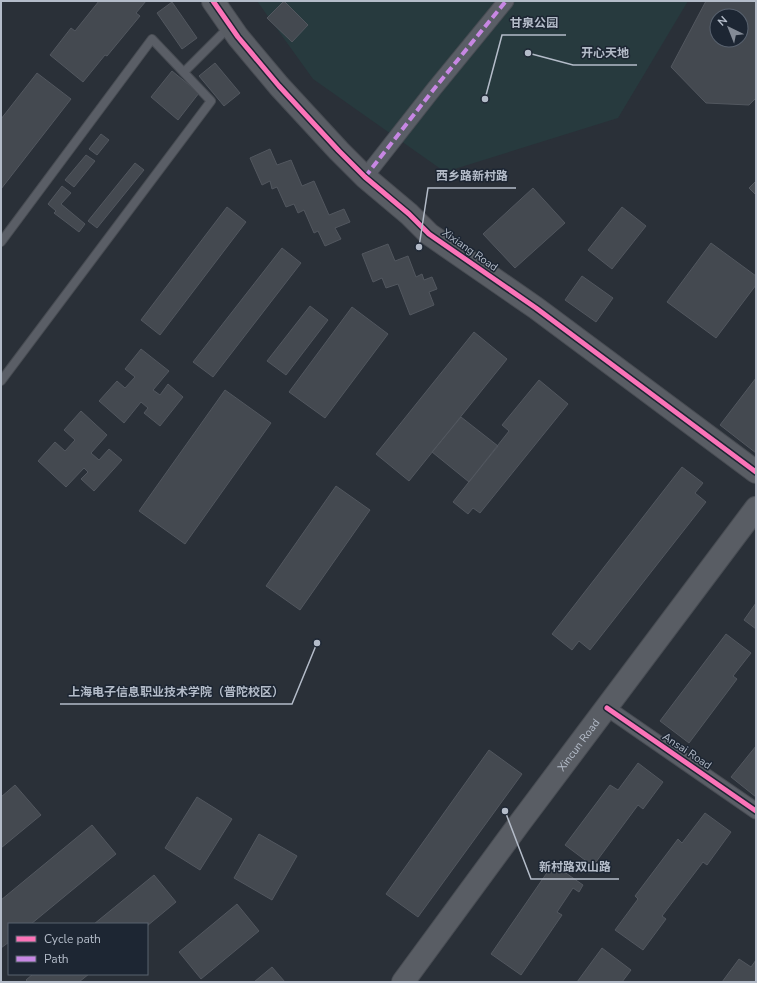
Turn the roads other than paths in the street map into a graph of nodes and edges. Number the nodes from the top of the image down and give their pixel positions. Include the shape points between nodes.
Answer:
1 (213, 1) edge
2 (506, 1) edge
3 (230, 26) junction
4 (184, 72) junction
5 (365, 177) junction
6 (1, 242) edge
7 (1, 381) edge
8 (756, 472) edge
9 (756, 508) edge
10 (607, 708) junction
11 (756, 810) edge
12 (403, 982) edge

1 - 3 street, Xixiang Road
2 - 5 street
3 - 4 lane
3 - 5 street, Xixiang Road via 278,86
4 - 6 lane via 152,39
4 - 7 lane via 211,101
5 - 8 street, Xixiang Road via 429,234 536,308
9 - 10 street, Xincun Road
10 - 11 street, Ansai Road
10 - 12 street, Xincun Road

